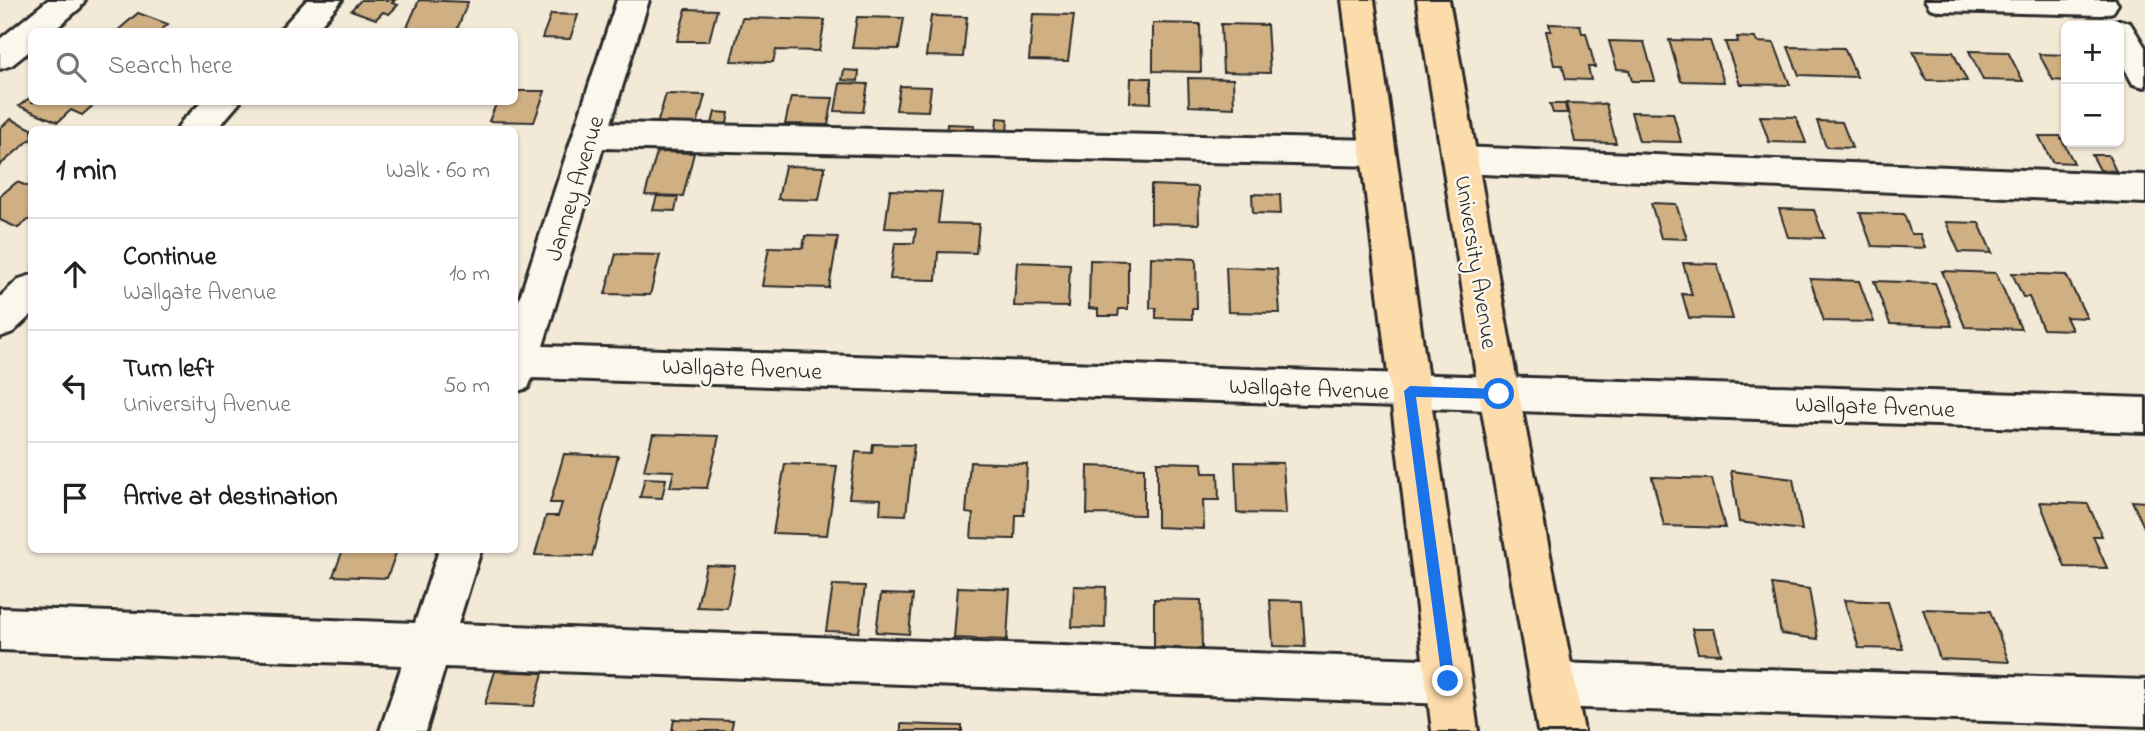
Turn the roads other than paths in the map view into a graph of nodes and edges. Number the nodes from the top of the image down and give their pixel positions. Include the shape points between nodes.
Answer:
1 (69, 0) edge
2 (326, 0) edge
3 (633, 0) edge
4 (1358, 0) edge
5 (1433, 0) edge
6 (1941, 0) edge
7 (2106, 10) edge
8 (35, 28) edge
9 (298, 28) edge
10 (28, 34) edge
11 (2124, 39) edge
12 (0, 57) edge
13 (2145, 75) edge
14 (220, 105) edge
15 (198, 126) edge
16 (590, 135) junction
17 (1378, 153) junction
18 (1460, 160) junction
19 (2145, 189) edge
20 (28, 296) edge
21 (8, 323) edge
22 (518, 360) edge
23 (518, 366) edge
24 (1410, 391) junction
25 (1499, 394) junction
26 (2145, 415) edge
27 (459, 553) edge
28 (0, 629) edge
29 (429, 646) junction
30 (1448, 681) junction
31 (1552, 685) junction
32 (2145, 703) edge
33 (403, 731) edge
34 (1455, 731) edge
35 (1561, 731) edge

1 - 8 street
2 - 9 street
3 - 16 street, Janney Avenue
4 - 17 main road
5 - 18 main road, University Avenue
6 - 7 street
10 - 12 street
11 - 13 street
14 - 15 street
16 - 17 street
16 - 22 street, Janney Avenue
17 - 24 main road
18 - 19 street
18 - 25 main road, University Avenue
20 - 21 street
23 - 24 street, Wallgate Avenue
24 - 25 street, Wallgate Avenue
24 - 30 main road
25 - 26 street, Wallgate Avenue
25 - 31 main road, University Avenue
27 - 29 street
28 - 29 street
29 - 30 street
29 - 33 street
30 - 34 main road
31 - 32 street
31 - 35 main road, University Avenue

